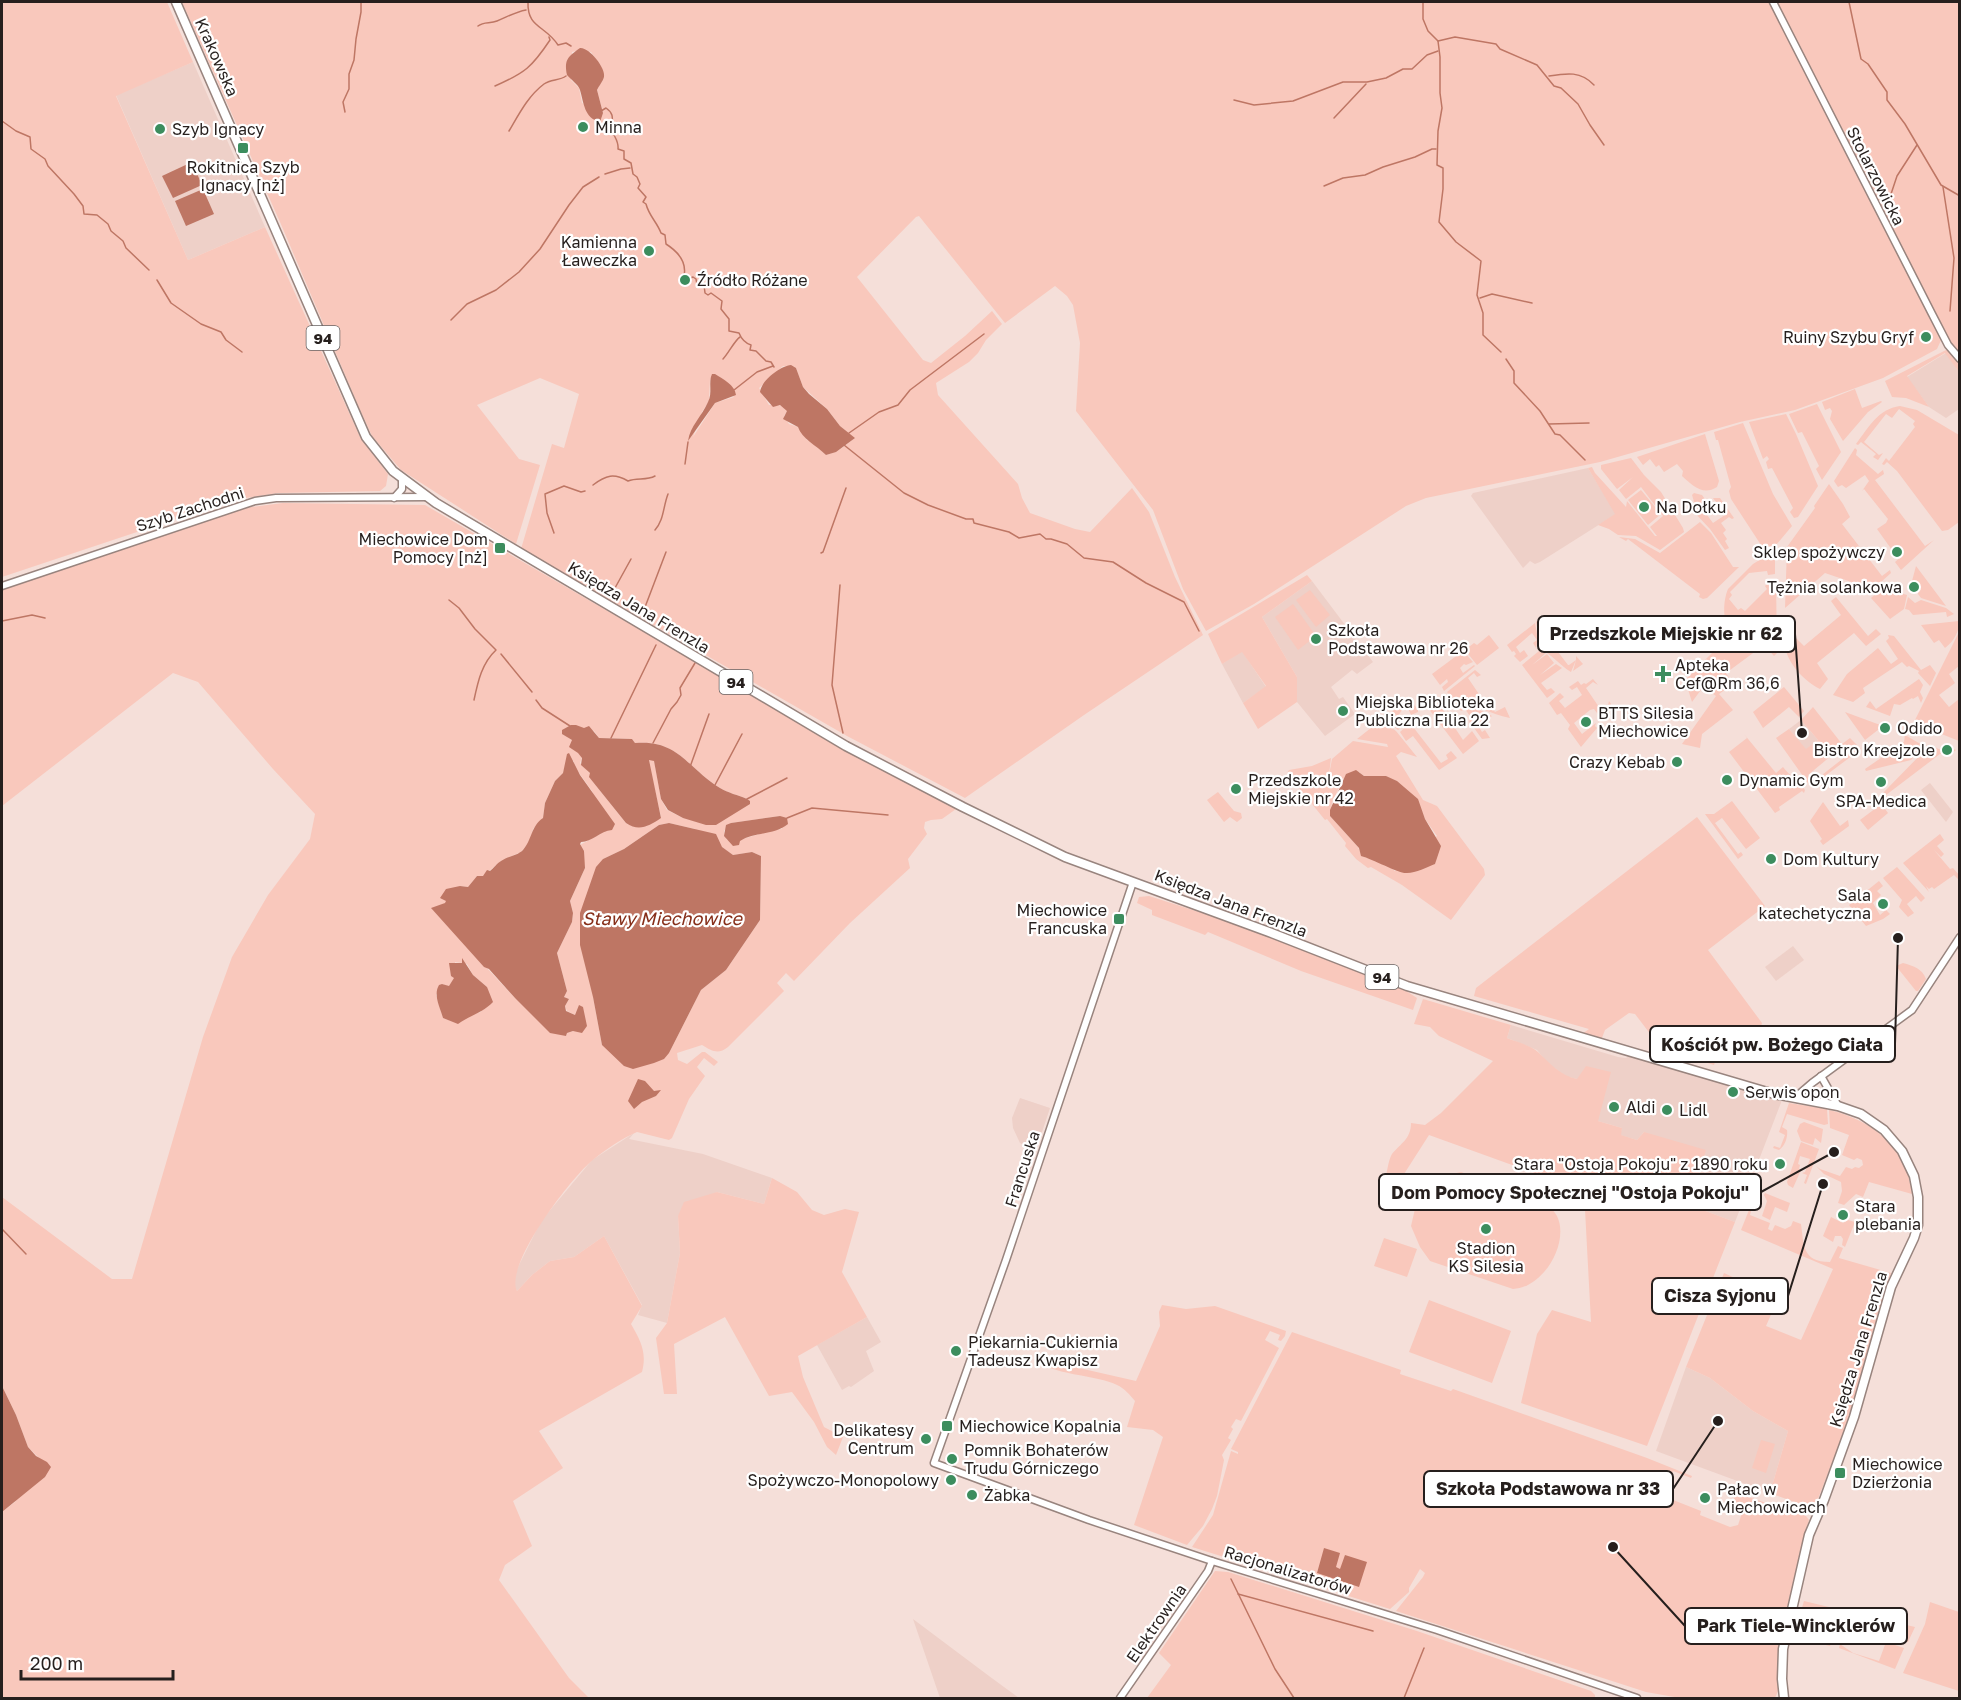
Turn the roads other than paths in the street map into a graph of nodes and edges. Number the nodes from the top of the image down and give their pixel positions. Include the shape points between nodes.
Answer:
1 (176, 2) edge
2 (1773, 2) edge
3 (245, 159) joint
4 (1959, 359) edge
5 (402, 478) junction
6 (428, 497) junction
7 (394, 498) junction
8 (2, 586) edge
9 (1133, 882) junction
10 (1959, 937) edge
11 (1821, 1076) junction
12 (1798, 1099) junction
13 (1838, 1106) junction
14 (934, 1463) joint
15 (1212, 1561) junction
16 (1120, 1698) edge
17 (1637, 1698) edge
18 (1784, 1698) edge

1 - 3 main road, Krakowska / 94
2 - 4 street, Stolarzowicka via 1948,345
3 - 5 main road, Księdza Jana Frenzla / 94 via 358,421 374,448
5 - 6 main road, Księdza Jana Frenzla / 94
5 - 7 street via 402,489
6 - 7 street, Szyb Zachodni
6 - 9 main road, Księdza Jana Frenzla / 94 via 846,746 1065,857
7 - 8 street, Szyb Zachodni via 255,501
9 - 12 main road, Księdza Jana Frenzla / 94 via 1407,986
9 - 14 street, Francuska
10 - 11 street via 1912,1010
11 - 12 street
11 - 13 street
12 - 13 main road, Księdza Jana Frenzla / 94
13 - 18 main road, Księdza Jana Frenzla / 94 via 1871,1120 1896,1143 1914,1176 1919,1216 1914,1238 1889,1292 1850,1427 1809,1535 1784,1649
14 - 15 street, Racjonalizatorów
15 - 16 street, Elektrownia
15 - 17 street, Racjonalizatorów

